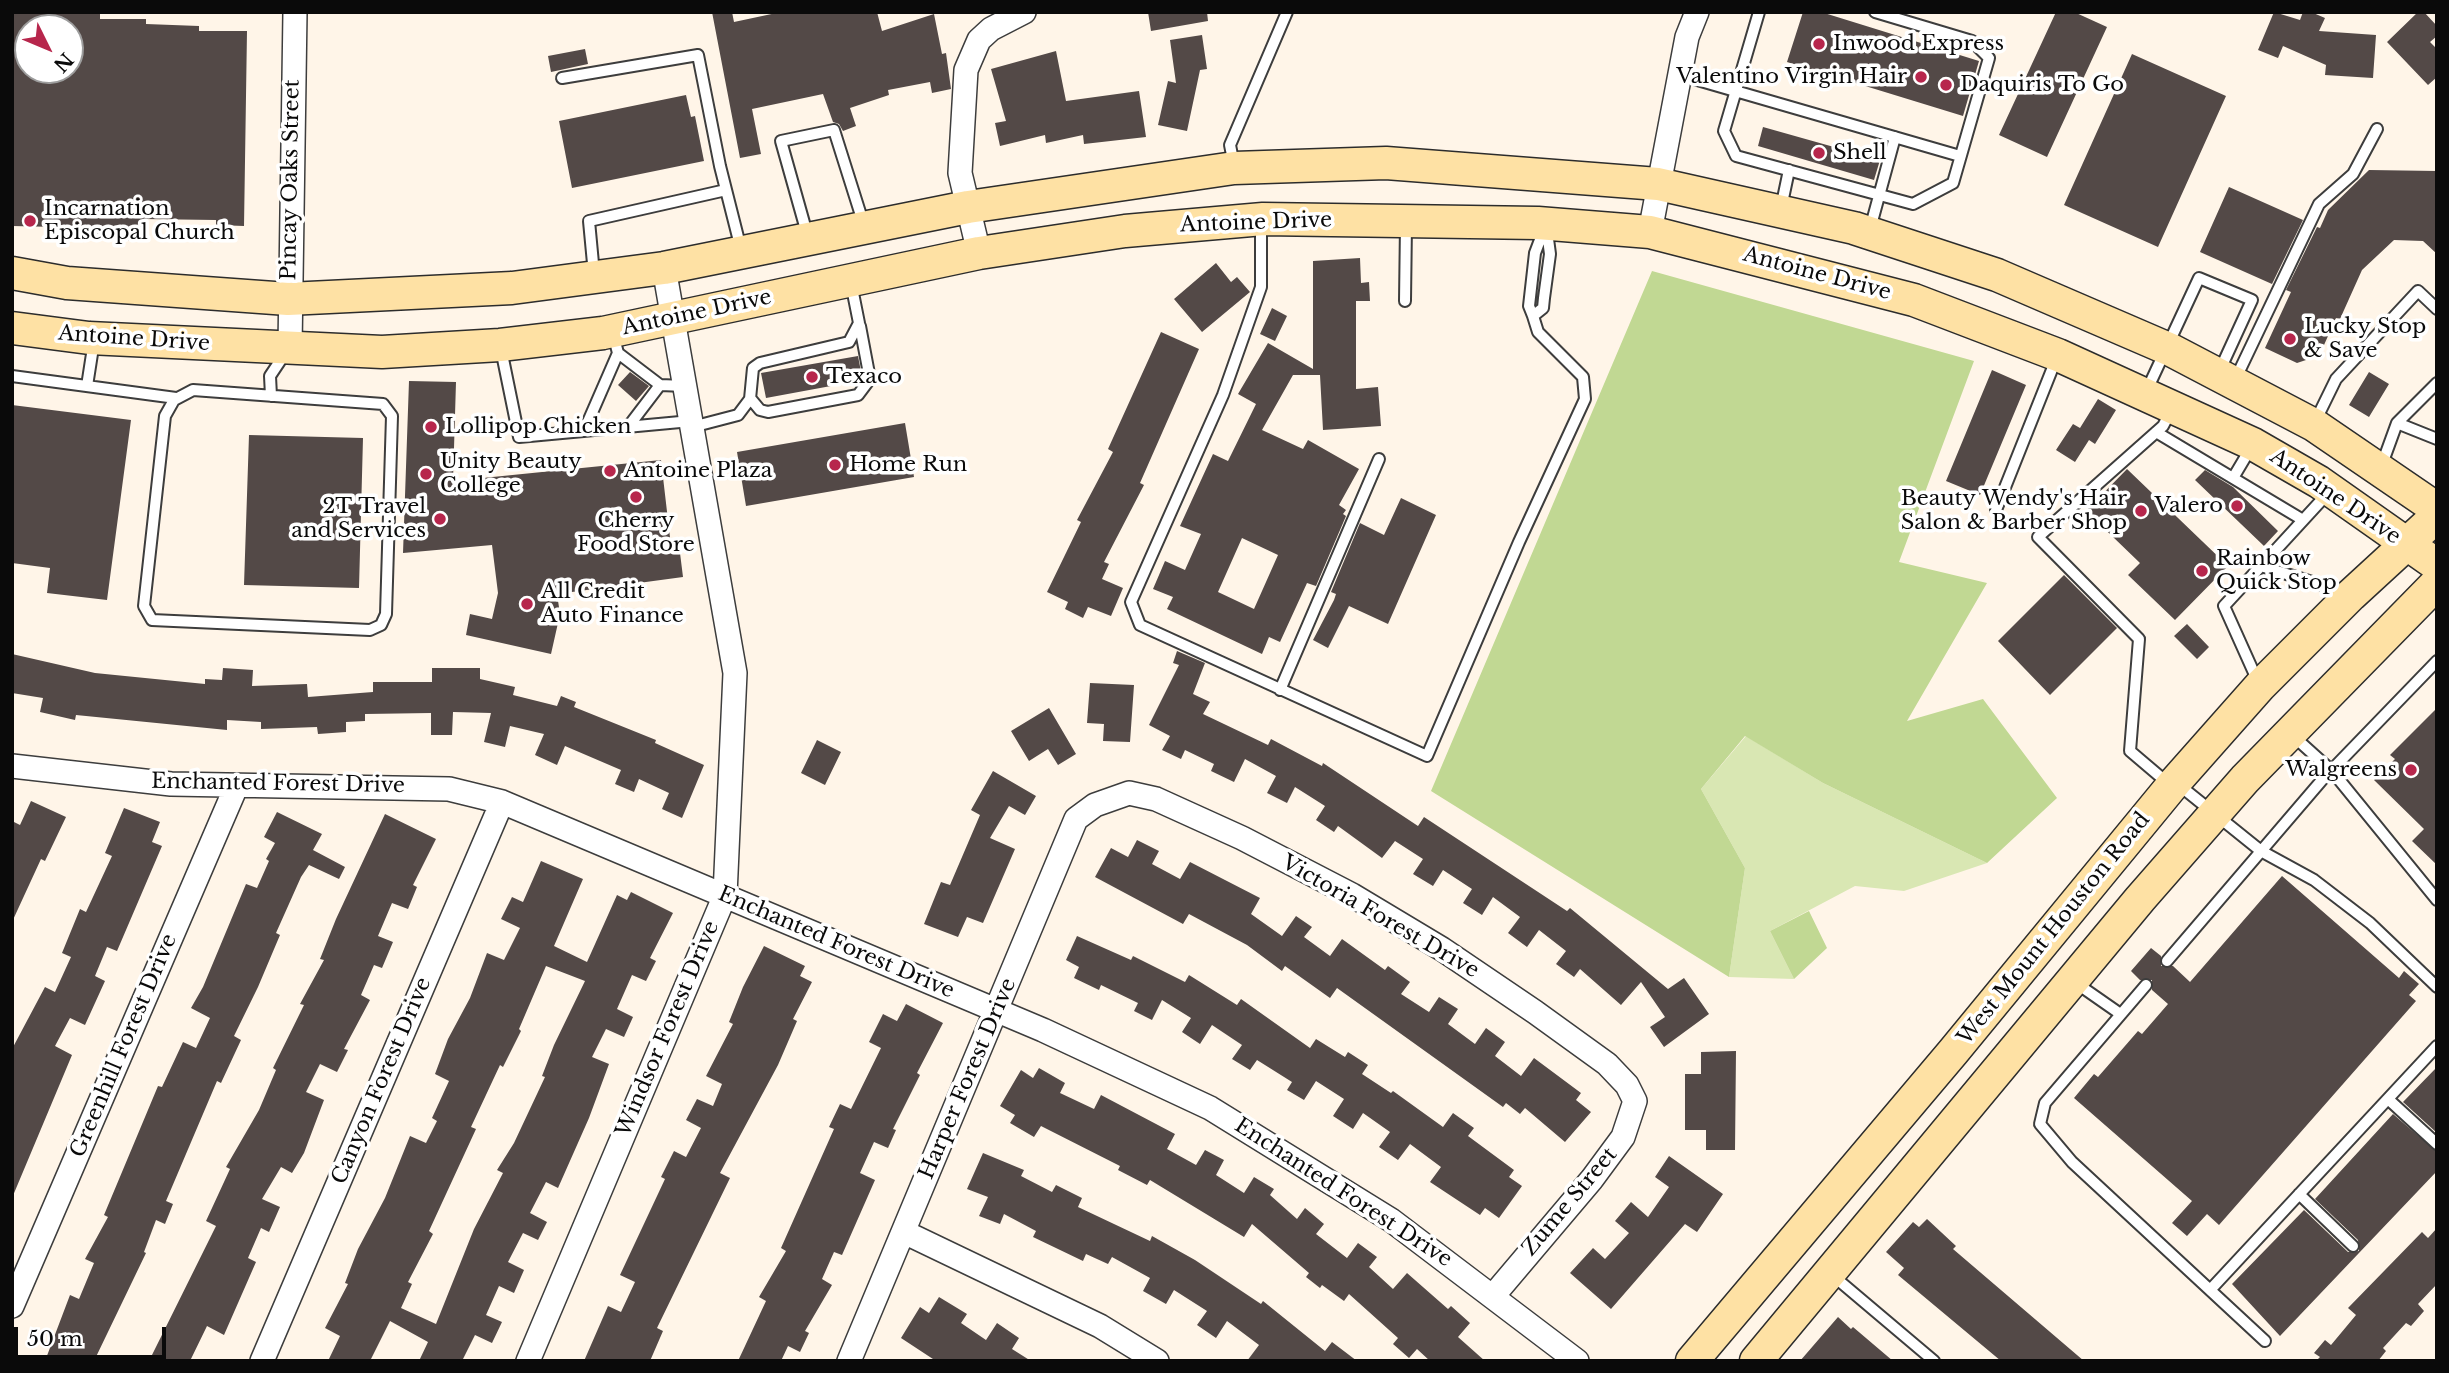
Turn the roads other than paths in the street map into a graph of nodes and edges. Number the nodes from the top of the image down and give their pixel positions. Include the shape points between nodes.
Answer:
1 (295, 12) edge
2 (1024, 12) edge
3 (1287, 12) edge
4 (1697, 12) edge
5 (1759, 12) edge
6 (1875, 12) edge
7 (990, 19) edge
8 (1680, 75) junction
9 (562, 78) dead end
10 (1737, 90) junction
11 (2377, 129) dead end
12 (1895, 137) junction
13 (1960, 156) junction
14 (1249, 167) junction
15 (1789, 170) junction
16 (1658, 184) junction
17 (726, 190) junction
18 (1880, 194) junction
19 (968, 207) junction
20 (1780, 211) junction
21 (1261, 219) junction
22 (1406, 221) junction
23 (1546, 223) junction
24 (864, 228) junction
25 (1650, 232) junction
26 (1869, 233) junction
27 (809, 238) junction
28 (742, 252) junction
29 (979, 253) junction
30 (664, 268) junction
31 (12, 273) edge
32 (595, 277) junction
33 (850, 280) junction
34 (288, 299) junction
35 (1405, 301) dead end
36 (2437, 309) edge
37 (673, 317) junction
38 (859, 323) junction
39 (12, 328) edge
40 (94, 339) junction
41 (615, 342) junction
42 (500, 345) junction
43 (290, 347) junction
44 (2166, 348) junction
45 (2058, 355) junction
46 (12, 376) edge
47 (2226, 378) junction
48 (2437, 383) edge
49 (660, 384) junction
50 (87, 386) junction
51 (684, 386) junction
52 (2145, 393) junction
53 (271, 396) junction
54 (176, 398) junction
55 (750, 398) junction
56 (2165, 419) junction
57 (2397, 423) junction
58 (691, 424) junction
59 (2314, 425) junction
60 (628, 427) junction
61 (584, 431) junction
62 (2437, 439) edge
63 (2253, 444) junction
64 (1378, 459) dead end
65 (2380, 470) junction
66 (2233, 478) junction
67 (2331, 490) junction
68 (2437, 509) edge
69 (1996, 510) dead end
70 (2437, 516) edge
71 (2304, 520) junction
72 (2406, 544) junction
73 (2437, 565) edge
74 (2261, 566) junction
75 (2437, 583) edge
76 (2351, 595) junction
77 (2437, 661) edge
78 (2260, 686) junction
79 (1280, 690) junction
80 (2289, 732) junction
81 (12, 766) edge
82 (2332, 771) junction
83 (2173, 784) junction
84 (236, 787) junction
85 (502, 802) junction
86 (1095, 805) joint
87 (2215, 813) junction
88 (2260, 850) junction
89 (725, 895) junction
90 (2437, 900) edge
91 (2167, 961) dead end
92 (2073, 981) junction
93 (2146, 985) dead end
94 (2437, 987) edge
95 (997, 1011) junction
96 (2119, 1013) junction
97 (2437, 1046) edge
98 (2388, 1099) junction
99 (1635, 1101) joint
100 (2437, 1144) edge
101 (2299, 1194) junction
102 (904, 1232) junction
103 (2353, 1246) dead end
104 (1829, 1272) junction
105 (2211, 1289) junction
106 (1493, 1296) junction
107 (12, 1306) edge
108 (2265, 1341) dead end
109 (262, 1361) edge
110 (528, 1361) edge
111 (849, 1361) edge
112 (1157, 1361) edge
113 (1577, 1361) edge
114 (1692, 1361) edge
115 (1756, 1361) edge
116 (1934, 1361) edge

1 - 34 street, Pincay Oaks Street
2 - 7 street
3 - 14 lane via 1230,145
4 - 8 street
5 - 10 lane
6 - 13 lane via 1972,41 1989,58
7 - 19 street via 966,70 960,173
8 - 10 lane
8 - 16 street
9 - 17 lane via 698,55
10 - 12 lane
10 - 15 lane via 1724,131 1736,156
11 - 47 lane via 2353,174 2319,204
12 - 13 lane
12 - 18 lane
13 - 18 lane via 1952,183 1913,204
14 - 16 main road via 1386,163
14 - 19 main road
14 - 21 main road
15 - 18 lane
15 - 20 lane
16 - 20 main road
16 - 25 street
17 - 28 lane
17 - 32 lane via 589,221
18 - 26 lane
19 - 24 main road
19 - 29 street
20 - 26 main road
21 - 22 main road, Antoine Drive
21 - 29 main road, Antoine Drive via 1125,230
21 - 79 lane via 1261,287 1223,395 1131,602 1140,625
22 - 23 main road, Antoine Drive
22 - 35 lane
23 - 25 main road, Antoine Drive
23 - 79 lane via 1550,254 1543,308 1534,316 1538,332 1583,377 1584,399 1427,756
24 - 27 main road
24 - 27 lane via 834,130 781,141
25 - 45 main road, Antoine Drive via 1914,300
26 - 44 main road via 1997,275
27 - 28 main road
28 - 30 main road
29 - 33 main road, Antoine Drive
30 - 32 main road
30 - 37 street, Windsor Forest Drive
31 - 34 main road via 67,283
32 - 34 main road via 512,288
33 - 37 main road, Antoine Drive
33 - 38 lane
34 - 43 street, Pincay Oaks Street
36 - 59 lane via 2418,291 2336,379
37 - 41 main road, Antoine Drive
37 - 51 street, Windsor Forest Drive
38 - 55 lane via 849,342 760,363 753,368
38 - 55 lane via 870,379 858,395 768,412
39 - 40 main road, Antoine Drive
40 - 43 main road, Antoine Drive
40 - 50 lane
41 - 42 main road, Antoine Drive
41 - 49 lane
41 - 61 lane
42 - 43 main road, Antoine Drive via 382,352
42 - 61 lane via 519,437
43 - 53 lane via 270,376
44 - 47 main road
44 - 47 lane via 2199,278 2252,300
44 - 52 lane
45 - 52 main road, Antoine Drive
45 - 69 lane
46 - 50 lane
47 - 59 main road
48 - 57 lane
49 - 51 lane
49 - 60 lane
50 - 54 lane
51 - 58 street, Windsor Forest Drive
52 - 56 main road, Antoine Drive
53 - 54 lane via 193,390
53 - 54 lane via 383,404 392,416 382,625 370,630 152,620 144,606 165,416
55 - 58 lane via 737,415
56 - 63 main road, Antoine Drive
56 - 66 lane
56 - 83 lane via 2038,537 2139,639 2130,751
57 - 62 lane
57 - 65 lane
58 - 60 lane
58 - 89 street, Windsor Forest Drive via 735,673
59 - 65 main road
60 - 61 lane
63 - 66 lane
63 - 67 main road, Antoine Drive
64 - 79 lane
65 - 68 main road
66 - 71 lane
67 - 71 lane
67 - 72 main road, Antoine Drive
70 - 72 main road, West Mount Houston Road
71 - 74 lane
72 - 73 main road, Antoine Drive
72 - 76 main road, West Mount Houston Road
74 - 76 lane
74 - 78 lane via 2224,606
75 - 80 main road
76 - 78 main road, West Mount Houston Road
77 - 82 lane
78 - 83 main road, West Mount Houston Road
80 - 82 lane
80 - 87 main road
81 - 84 street, Enchanted Forest Drive
82 - 88 lane
82 - 90 lane
83 - 87 lane
83 - 114 main road, West Mount Houston Road
84 - 85 street, Enchanted Forest Drive via 403,786 449,789
84 - 107 street, Greenhill Forest Drive
85 - 89 street, Enchanted Forest Drive
85 - 109 street, Canyon Forest Drive
86 - 95 street, Harper Forest Drive via 1076,818
86 - 99 street, Victoria Forest Drive via 1129,793 1156,799 1352,895 1442,949 1608,1065
87 - 88 lane
87 - 92 main road
88 - 91 lane
88 - 94 lane via 2314,880 2370,923
89 - 95 street, Enchanted Forest Drive
89 - 110 street, Windsor Forest Drive
92 - 96 lane
92 - 104 main road
93 - 96 lane
95 - 102 street, Harper Forest Drive
95 - 106 street, Enchanted Forest Drive via 1210,1108 1391,1220
96 - 105 lane via 2045,1103 2040,1124 2072,1162
97 - 98 lane
98 - 100 lane
98 - 101 lane
99 - 106 street, Zume Street via 1623,1137 1600,1169
101 - 103 lane
101 - 105 lane
102 - 111 street, Harper Forest Drive
102 - 112 street via 1100,1326
104 - 115 main road
104 - 116 lane
105 - 108 lane
106 - 113 street, Enchanted Forest Drive

